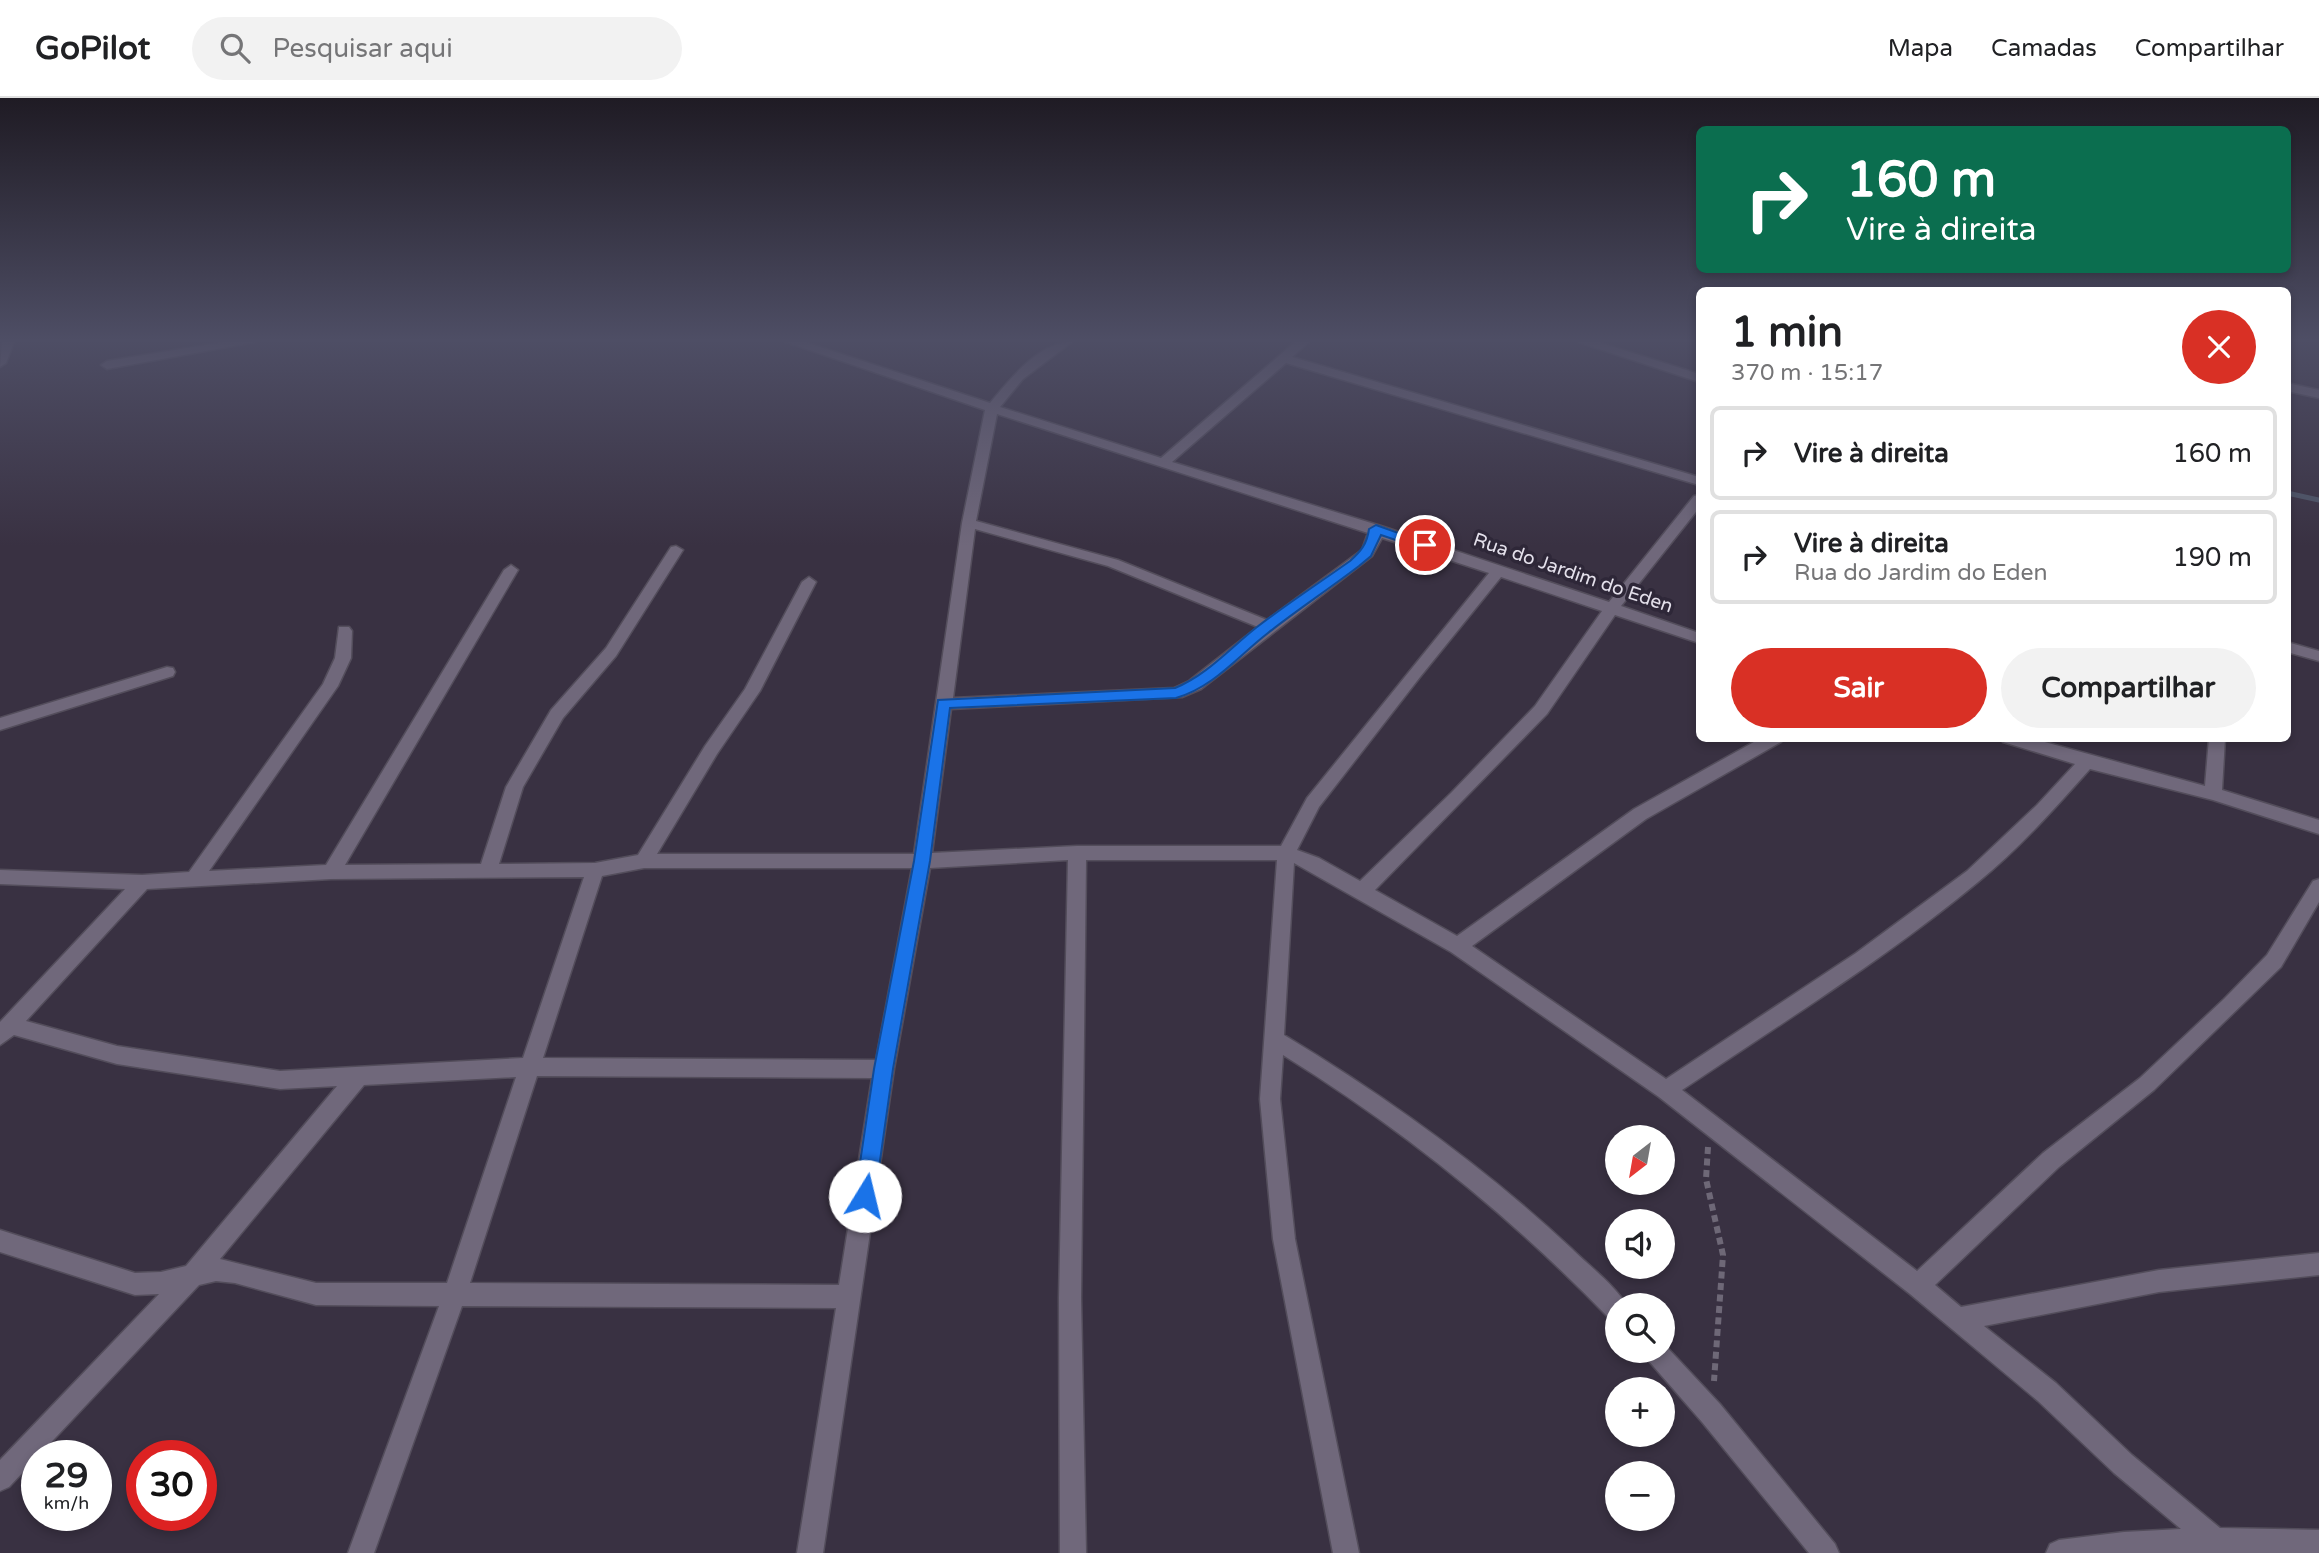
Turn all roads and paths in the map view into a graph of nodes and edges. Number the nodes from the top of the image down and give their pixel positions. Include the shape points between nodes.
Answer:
1 (991, 410) joint
2 (1225, 410) edge
3 (1458, 410) edge
4 (1163, 463) junction
5 (1696, 480) edge
6 (1696, 503) edge
7 (969, 523) junction
8 (1376, 529) junction
9 (676, 550) dead end
10 (511, 570) dead end
11 (1499, 570) junction
12 (809, 582) dead end
13 (1612, 608) junction
14 (1269, 626) junction
15 (344, 631) dead end
16 (1696, 637) edge
17 (2291, 648) edge
18 (2319, 656) edge
19 (167, 672) dead end
20 (943, 704) junction
21 (0, 724) edge
22 (1767, 742) edge
23 (2022, 742) edge
24 (2217, 742) edge
25 (2087, 762) junction
26 (2213, 794) junction
27 (2319, 827) edge
28 (1077, 853) junction
29 (1286, 853) junction
30 (644, 861) junction
31 (922, 861) junction
32 (594, 870) junction
33 (488, 871) junction
34 (331, 872) junction
35 (0, 877) edge
36 (195, 878) junction
37 (142, 882) junction
38 (2319, 886) edge
39 (1363, 890) junction
40 (1458, 946) junction
41 (6, 1031) edge
42 (1275, 1041) junction
43 (528, 1067) junction
44 (884, 1069) junction
45 (359, 1075) junction
46 (1666, 1090) junction
47 (1709, 1126) junction
48 (0, 1241) edge
49 (2319, 1264) edge
50 (192, 1275) junction
51 (1919, 1286) junction
52 (455, 1293) junction
53 (850, 1297) junction
54 (1605, 1298) edge
55 (1958, 1319) junction
56 (1666, 1363) edge
57 (1711, 1413) junction
58 (0, 1478) edge
59 (2213, 1539) junction
60 (2319, 1543) edge
61 (361, 1553) edge
62 (810, 1553) edge
63 (1073, 1553) edge
64 (1346, 1553) edge
65 (1826, 1553) edge
66 (2059, 1553) edge

1 - 4 street, Rua do Jardim do Eden
1 - 7 street
2 - 4 street
3 - 5 street
4 - 8 street, Rua do Jardim do Eden
6 - 13 street
7 - 14 street via 1113,563
7 - 20 street
8 - 11 street, Rua do Jardim do Eden
8 - 14 street via 1367,553
9 - 33 street via 611,652 557,714 515,787
10 - 34 street
11 - 13 street, Rua do Jardim do Eden
11 - 29 street via 1313,803
12 - 30 street via 752,691
13 - 16 street, Rua do Jardim do Eden
13 - 39 street via 1541,710
14 - 20 street via 1195,685 1176,693
15 - 36 street via 343,657 330,686
17 - 18 street
19 - 21 street
20 - 31 street
22 - 40 street via 1640,814
23 - 25 street
24 - 26 street
25 - 26 street
25 - 46 street via 1973,876 1863,959
26 - 27 street
28 - 29 street
28 - 31 street
28 - 63 street via 1070,1298
29 - 39 street
29 - 42 street
30 - 31 street
30 - 32 street
31 - 44 street
32 - 33 street
32 - 43 street
33 - 34 street
34 - 36 street
35 - 37 street
36 - 37 street
37 - 41 street
38 - 51 street via 2274,961 2231,1005 2147,1084 2051,1160
39 - 40 street
40 - 46 street
41 - 45 street via 117,1055 280,1080
42 - 54 street via 1343,1080 1520,1214
42 - 64 street via 1270,1099 1284,1239
43 - 44 street
43 - 45 street
43 - 52 street
44 - 53 street
45 - 50 street
46 - 47 street
47 - 51 street
47 - 57 path via 1706,1179 1723,1255
48 - 50 street via 135,1284
49 - 55 street via 2160,1282
50 - 52 street via 235,1272 316,1294
50 - 58 street
51 - 55 street
52 - 53 street
52 - 61 street
53 - 62 street
55 - 59 street
56 - 57 street
57 - 65 street
59 - 60 street
59 - 66 street via 2116,1543

